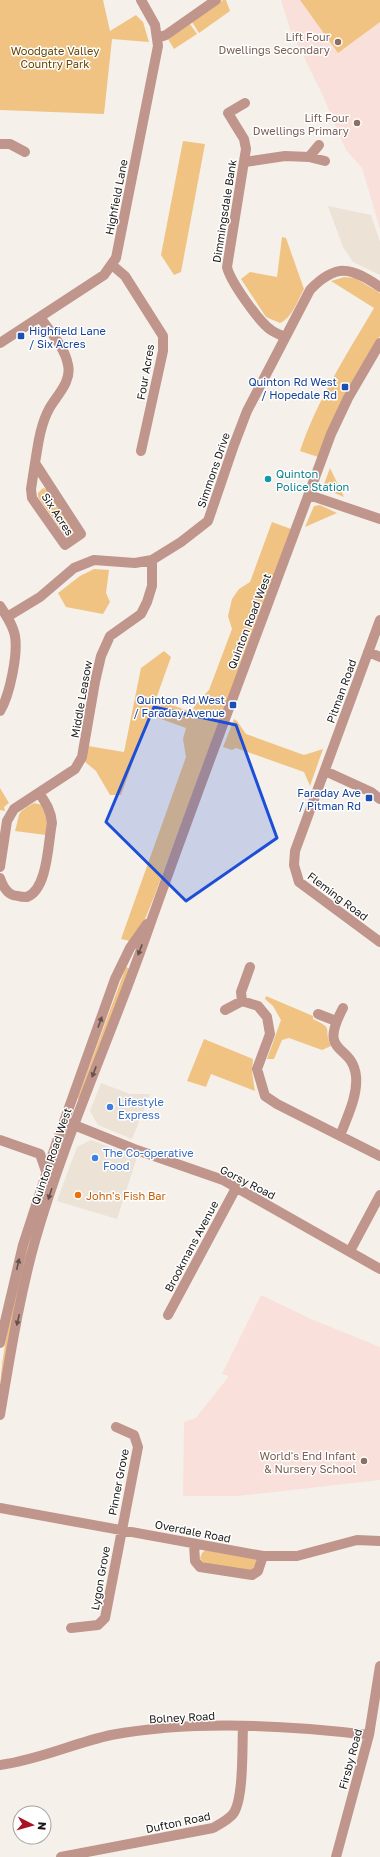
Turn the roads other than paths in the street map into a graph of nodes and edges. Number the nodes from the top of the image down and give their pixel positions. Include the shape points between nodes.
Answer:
1 (141, 0) edge
2 (216, 0) edge
3 (157, 38) junction
4 (246, 103) dead end
5 (0, 144) edge
6 (319, 145) dead end
7 (25, 152) dead end
8 (309, 157) junction
9 (325, 161) dead end
10 (245, 162) junction
11 (112, 265) junction
12 (380, 287) edge
13 (40, 317) junction
14 (285, 337) junction
15 (0, 343) edge
16 (380, 343) edge
17 (142, 451) dead end
18 (35, 463) junction
19 (309, 495) junction
20 (380, 520) edge
21 (152, 560) junction
22 (0, 606) edge
23 (7, 617) junction
24 (380, 620) edge
25 (368, 652) junction
26 (380, 657) edge
27 (0, 711) edge
28 (325, 771) junction
29 (39, 793) junction
30 (380, 799) edge
31 (0, 867) edge
32 (0, 878) edge
33 (154, 914) junction
34 (380, 942) edge
35 (250, 967) dead end
36 (242, 1001) junction
37 (343, 1008) dead end
38 (224, 1010) dead end
39 (318, 1014) dead end
40 (336, 1021) junction
41 (74, 1124) junction
42 (60, 1132) junction
43 (340, 1136) junction
44 (0, 1140) edge
45 (56, 1144) junction
46 (40, 1154) junction
47 (380, 1156) edge
48 (61, 1160) junction
49 (46, 1174) junction
50 (236, 1188) junction
51 (380, 1195) edge
52 (350, 1251) junction
53 (380, 1269) edge
54 (168, 1315) dead end
55 (0, 1343) edge
56 (0, 1415) edge
57 (116, 1427) dead end
58 (0, 1508) edge
59 (121, 1529) junction
60 (380, 1541) edge
61 (194, 1544) junction
62 (263, 1556) junction
63 (71, 1628) dead end
64 (380, 1666) edge
65 (379, 1683) edge
66 (243, 1727) junction
67 (369, 1735) junction
68 (0, 1765) edge
69 (60, 1857) edge
70 (336, 1857) edge

1 - 3 street, Highfield Lane via 155,25
2 - 3 street via 166,35
3 - 11 street, Highfield Lane via 158,46 119,247
4 - 10 street, Dimmingsdale Bank via 228,113 244,139
5 - 7 street via 10,144
6 - 8 street
8 - 9 street
8 - 10 street via 285,156
10 - 14 street, Dimmingsdale Bank via 227,267 232,279 259,319 271,330
11 - 13 street, Highfield Lane via 104,275
11 - 17 street, Four Acres via 125,276 163,336 163,351
12 - 14 street, Simmons Drive via 356,272 330,274 310,290
13 - 15 street, Highfield Lane
13 - 18 street, Six Acres via 65,354 69,367 66,383 49,409 42,427
14 - 21 street, Simmons Drive via 247,411 208,521
16 - 19 street, Quinton Road West via 348,398 331,434
18 - 18 street, Six Acres via 81,534 65,546 32,498
19 - 20 street
19 - 33 street, Quinton Road West
21 - 23 street, Simmons Drive via 135,563 94,560 74,568 40,597
21 - 29 street, Middle Leasow via 152,586 141,614 110,636 101,656 82,758 75,769
22 - 23 street
23 - 27 street via 15,636 16,649 6,699
24 - 25 street, Pitman Road
25 - 26 street
25 - 28 street, Pitman Road
28 - 30 street via 371,792
28 - 34 street, Fleming Road via 295,851 296,875 299,882
29 - 31 street, Middle Leasow via 14,809 7,821
29 - 32 street via 52,815 43,879 37,889 27,897 14,896 3,888
33 -> 41 street, Quinton Road West
42 -> 33 street, Quinton Road West via 115,979 130,948
35 - 36 street via 241,992
36 - 38 street
36 - 43 street via 258,1006 267,1017 270,1034 257,1069 266,1096
37 - 40 street
39 - 40 street
40 - 43 street via 333,1038 337,1048 352,1062 357,1089
41 - 42 street via 69,1122 65,1130
41 - 48 street, Quinton Road West
41 - 50 street, Gorsy Road via 134,1149 223,1180
42 - 45 street, Quinton Road West
43 - 47 street
44 - 46 street
45 - 46 street
45 - 49 street, Quinton Road West
46 - 49 street
48 - 49 street via 57,1163 52,1176
48 -> 56 street, Quinton Road West via 35,1243 14,1335
55 -> 49 street, Quinton Road West via 22,1245
50 - 52 street, Gorsy Road
50 - 54 street, Brookmans Avenue
51 - 52 street
52 - 53 street, Gorsy Road
57 - 59 street, Pinner Grove via 134,1434 138,1447
58 - 59 street, Overdale Road
59 - 61 street, Overdale Road
59 - 63 street, Lygon Grove via 105,1618 98,1625
60 - 62 street, Overdale Road via 357,1540 297,1556
61 - 62 street, Overdale Road
61 - 62 street via 195,1561 200,1566 252,1574 258,1572
64 - 65 street, Firsby Road
65 - 67 street, Firsby Road
66 - 67 street, Bolney Road via 311,1728
66 - 68 street, Bolney Road via 179,1727 139,1731 110,1736 41,1757
66 - 69 street, Dufton Road via 240,1799 234,1814 222,1823 213,1828
67 - 70 street, Firsby Road

